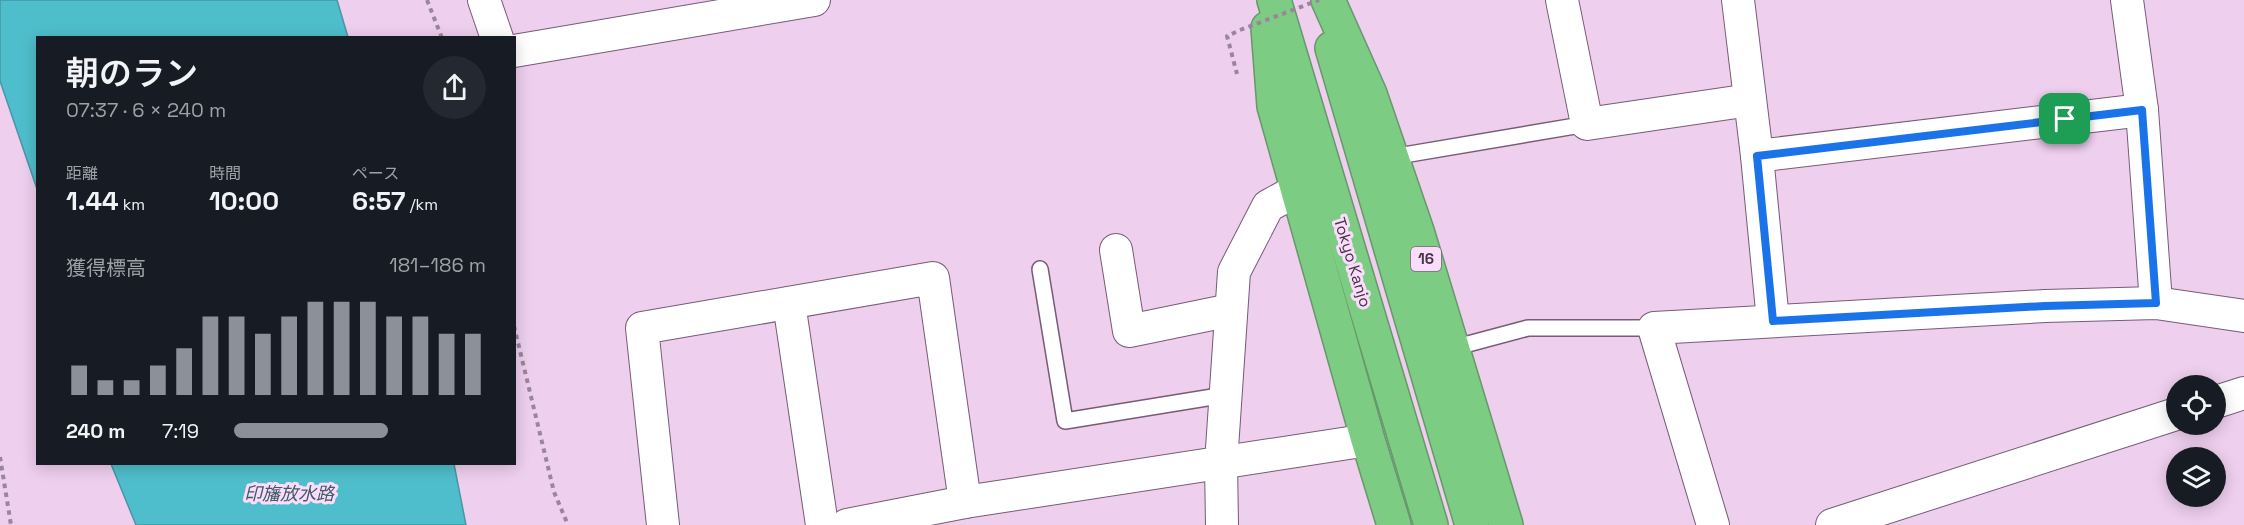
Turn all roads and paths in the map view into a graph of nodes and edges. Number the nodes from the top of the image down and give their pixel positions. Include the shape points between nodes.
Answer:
1 (427, 0) edge
2 (484, 0) edge
3 (814, 0) edge
4 (1265, 0) edge
5 (1274, 0) edge
6 (1318, 0) edge
7 (1328, 0) edge
8 (1562, 0) edge
9 (1738, 0) edge
10 (2127, 0) edge
11 (1240, 30) dead end
12 (441, 36) edge
13 (496, 36) edge
14 (1227, 36) dead end
15 (516, 51) edge
16 (1238, 79) dead end
17 (1750, 100) junction
18 (2142, 110) junction
19 (1587, 124) junction
20 (1757, 156) junction
21 (1392, 157) junction
22 (1299, 189) junction
23 (1116, 250) dead end
24 (1040, 269) dead end
25 (789, 303) junction
26 (2156, 303) junction
27 (1231, 310) junction
28 (2244, 316) edge
29 (1773, 321) junction
30 (1654, 328) junction
31 (516, 334) edge
32 (1453, 348) junction
33 (2244, 393) edge
34 (1225, 395) junction
35 (2226, 399) edge
36 (2166, 417) edge
37 (1368, 440) junction
38 (0, 458) edge
39 (1221, 463) junction
40 (965, 502) junction
41 (933, 518) edge
42 (11, 525) edge
43 (567, 525) edge
44 (663, 525) edge
45 (822, 525) edge
46 (847, 525) edge
47 (1222, 525) edge
48 (1394, 525) edge
49 (1431, 525) edge
50 (1472, 525) edge
51 (1506, 525) edge
52 (1713, 525) edge
53 (1832, 525) edge

1 - 12 path
2 - 13 street
3 - 15 street
4 - 22 highway via 1274,106
5 - 49 highway, Tokyo Kanjo
6 - 11 path, bridge
6 - 50 highway, 16
7 - 21 highway, 16 via 1370,94
8 - 19 street
9 - 17 street
10 - 18 street
14 - 16 path
17 - 19 street
17 - 20 street
18 - 20 street
18 - 26 street
19 - 21 lane
20 - 29 street
21 - 32 highway, 16
22 - 27 street via 1268,207 1234,272
22 - 37 highway
23 - 27 street via 1129,331
24 - 34 lane via 1065,421
25 - 40 street via 933,278
25 - 44 street via 642,328
25 - 45 street
26 - 28 street
26 - 29 street
27 - 34 street
29 - 30 street
30 - 32 lane via 1528,328
30 - 52 street
31 - 43 path via 554,492
32 - 51 highway, 16
33 - 35 street
34 - 39 street
36 - 53 street
37 - 39 street
37 - 48 highway
38 - 42 path
39 - 40 street
39 - 47 street
40 - 41 street
41 - 46 street

